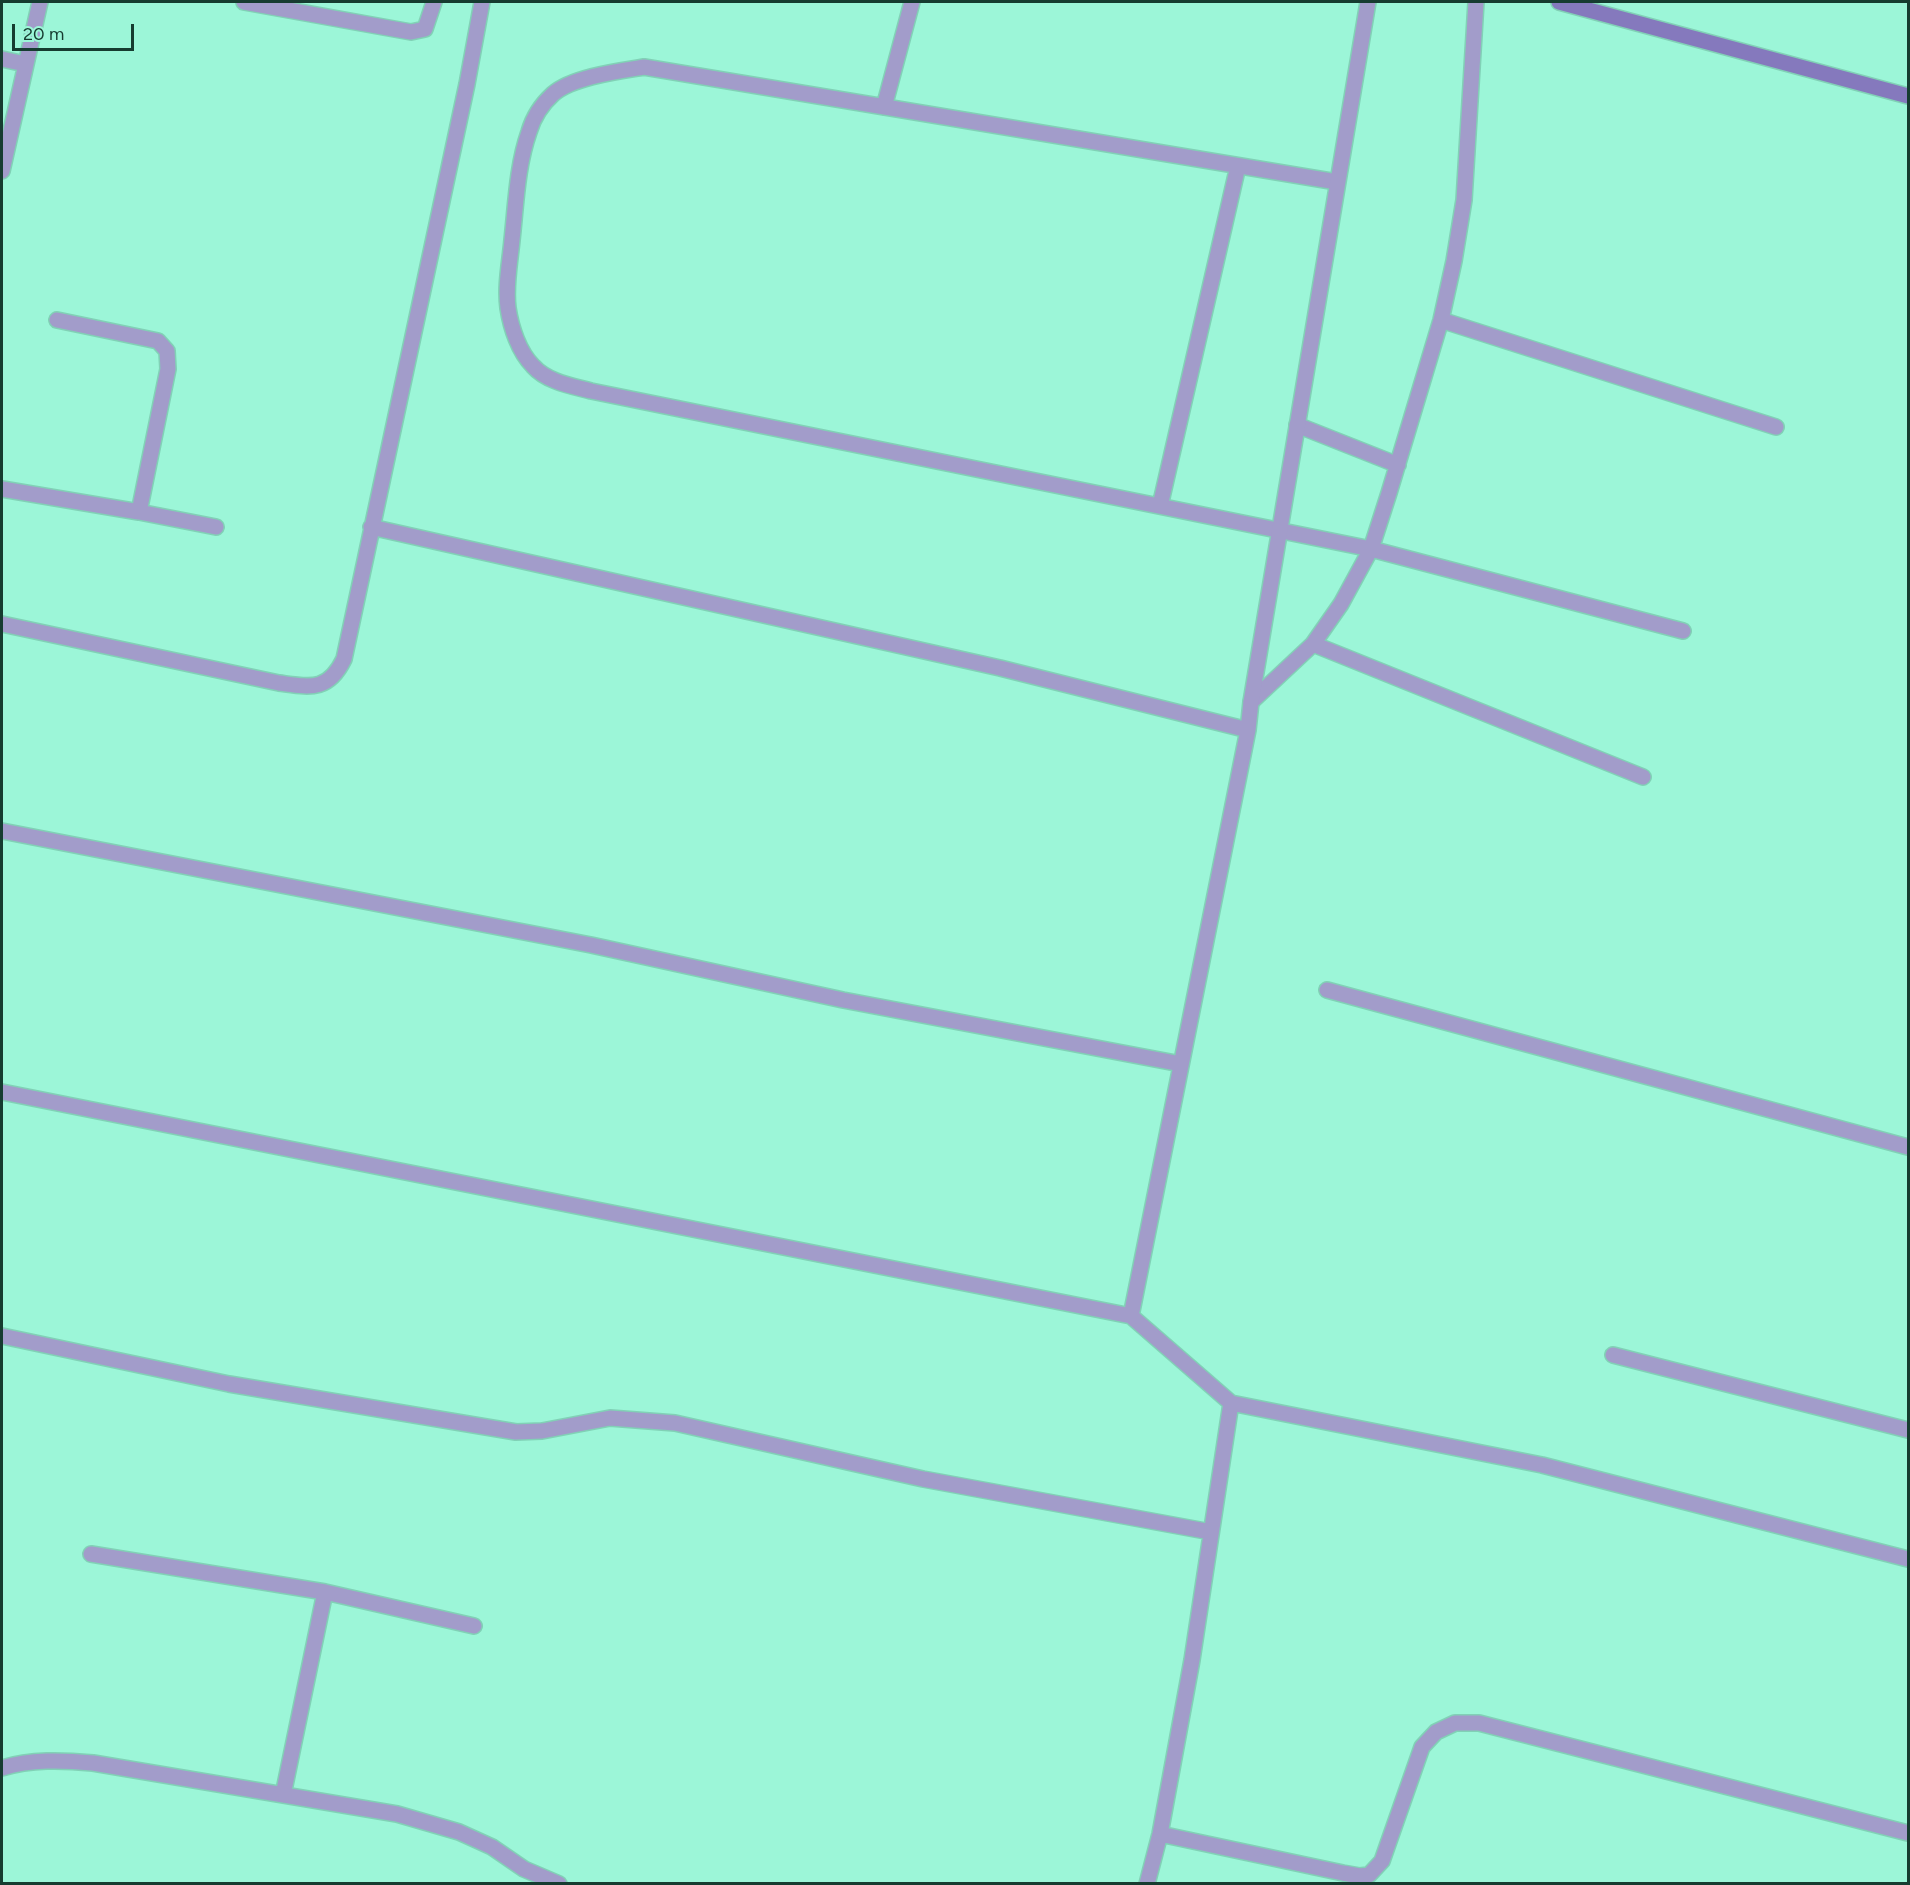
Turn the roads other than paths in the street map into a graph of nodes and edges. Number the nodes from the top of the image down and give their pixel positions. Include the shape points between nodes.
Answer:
1 (40, 2) edge
2 (244, 2) edge
3 (434, 2) edge
4 (482, 2) edge
5 (912, 2) edge
6 (1368, 2) edge
7 (1476, 2) edge
8 (1559, 2) edge
9 (2, 58) edge
10 (26, 64) junction
11 (1908, 96) edge
12 (884, 107) junction
13 (1238, 166) junction
14 (2, 171) edge
15 (1337, 182) junction
16 (57, 320) dead end
17 (1441, 320) junction
18 (1297, 425) junction
19 (1776, 427) dead end
20 (1398, 465) junction
21 (2, 489) edge
22 (1160, 506) junction
23 (139, 512) junction
24 (216, 527) dead end
25 (371, 527) junction
26 (1279, 531) junction
27 (1371, 549) junction
28 (2, 624) edge
29 (1683, 631) dead end
30 (1312, 644) junction
31 (1251, 702) junction
32 (1248, 730) junction
33 (1643, 777) dead end
34 (2, 831) edge
35 (1327, 990) dead end
36 (1181, 1064) junction
37 (2, 1092) edge
38 (1908, 1147) edge
39 (1131, 1316) junction
40 (2, 1336) edge
41 (1613, 1355) dead end
42 (1231, 1403) junction
43 (1908, 1430) edge
44 (1211, 1532) junction
45 (92, 1554) dead end
46 (1908, 1559) edge
47 (325, 1592) junction
48 (474, 1626) dead end
49 (2, 1768) edge
50 (283, 1795) junction
51 (1908, 1833) edge
52 (1160, 1834) junction
53 (1376, 1876) edge
54 (559, 1884) edge
55 (1147, 1884) edge

1 - 10 street
2 - 3 street via 411,32 425,29
4 - 25 street
5 - 12 street
6 - 15 street
7 - 17 street via 1464,200
8 - 11 main road
9 - 10 street
10 - 14 street
12 - 13 street
12 - 22 street via 644,67 606,74 555,92 541,107 529,131 519,168 509,272 508,307 517,342 533,367 553,380 591,391
13 - 15 street
13 - 22 street
15 - 18 street
16 - 23 street via 158,341 167,351 168,369
17 - 19 street
17 - 20 street
18 - 20 street
18 - 26 street
20 - 27 street
21 - 23 street
22 - 26 street
23 - 24 street
25 - 28 street via 344,659 337,675 316,686 279,683
25 - 32 street via 1000,668
26 - 27 street
26 - 31 street
27 - 29 street
27 - 30 street via 1341,604
30 - 31 street
30 - 33 street
31 - 32 street
32 - 36 street
34 - 36 street
35 - 38 street
36 - 39 street
37 - 39 street
39 - 42 street
40 - 44 street via 229,1384 516,1432 610,1418 675,1423 924,1479
41 - 43 street
42 - 44 street
42 - 46 street via 1542,1465
44 - 52 street
45 - 47 street
47 - 48 street
47 - 50 street
49 - 50 street via 63,1760
50 - 54 street via 397,1814 459,1832
51 - 53 street via 1479,1724 1455,1723 1436,1732 1422,1747
52 - 53 street via 1352,1875
52 - 55 street

